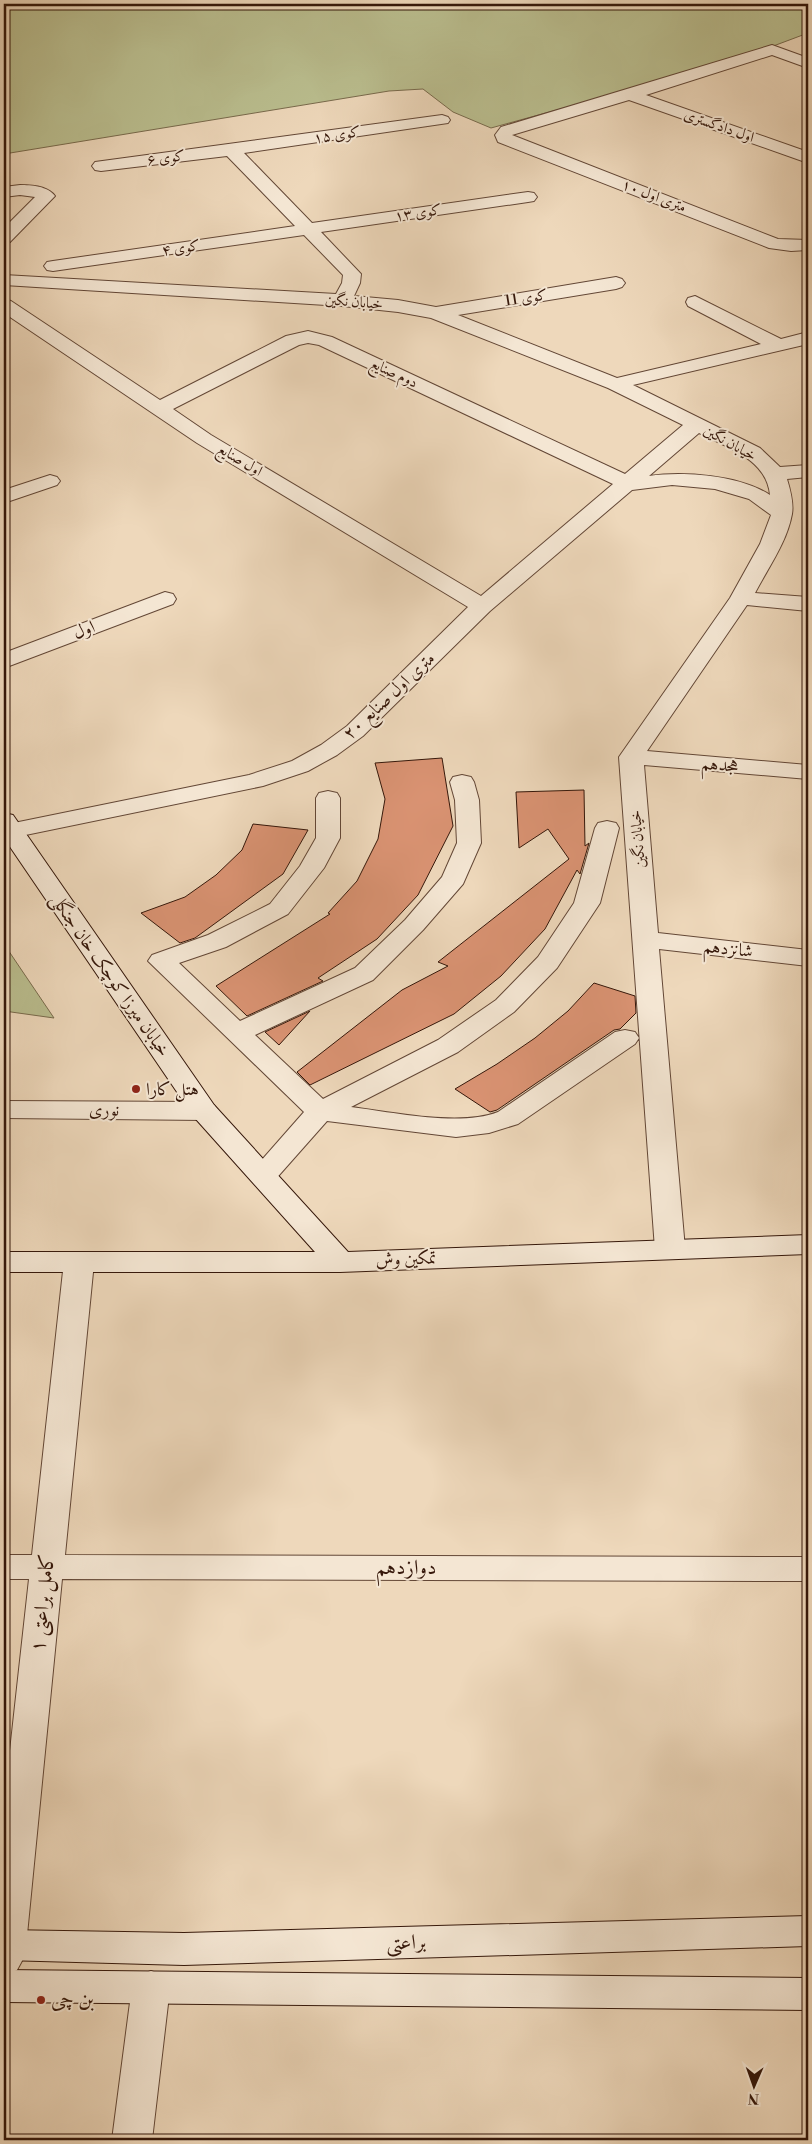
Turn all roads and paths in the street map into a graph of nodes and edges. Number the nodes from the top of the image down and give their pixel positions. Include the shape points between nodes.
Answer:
1 (808, 63) edge
2 (630, 95) junction
3 (442, 120) dead end
4 (231, 150) junction
5 (808, 158) edge
6 (101, 166) dead end
7 (4, 192) edge
8 (528, 197) dead end
9 (308, 230) junction
10 (4, 238) edge
11 (808, 246) edge
12 (53, 266) dead end
13 (4, 280) edge
14 (616, 283) dead end
15 (342, 300) junction
16 (695, 302) dead end
17 (4, 305) edge
18 (436, 313) junction
19 (808, 338) edge
20 (778, 345) junction
21 (615, 384) junction
22 (158, 409) junction
23 (696, 424) junction
24 (808, 471) edge
25 (775, 474) junction
26 (50, 481) dead end
27 (629, 484) junction
28 (4, 497) edge
29 (782, 513) junction
30 (741, 598) junction
31 (165, 599) dead end
32 (808, 604) edge
33 (482, 606) junction
34 (4, 661) edge
35 (632, 757) junction
36 (808, 772) edge
37 (462, 782) dead end
38 (328, 798) dead end
39 (7, 826) edge
40 (608, 828) dead end
41 (647, 940) junction
42 (808, 958) edge
43 (237, 1033) junction
44 (625, 1038) dead end
45 (4, 1109) edge
46 (204, 1111) junction
47 (320, 1112) junction
48 (263, 1176) junction
49 (808, 1245) edge
50 (670, 1249) junction
51 (4, 1262) edge
52 (79, 1262) junction
53 (340, 1262) junction
54 (46, 1566) junction
55 (4, 1567) edge
56 (808, 1569) edge
57 (808, 1931) edge
58 (5, 1950) edge
59 (4, 1986) edge
60 (151, 1987) junction
61 (808, 1994) edge
62 (132, 2140) edge

1 - 2 street via 772,50
2 - 5 street, اول دادگستری
2 - 11 street, ۱۰ متری اول via 507,130 503,135 513,142 775,244
3 - 4 street, کوی ۱۵
4 - 6 street, کوی ۶
4 - 9 street
7 - 10 street via 37,190 46,196
8 - 9 street, کوی ۱۳
9 - 12 street, کوی ۴
9 - 15 street via 352,274
13 - 15 street, خیابان نگین
14 - 18 street, کوی 11
15 - 18 street, خیابان نگین
16 - 20 street
17 - 22 street, اول صنایع
18 - 21 street, خیابان نگین
19 - 20 street
20 - 21 street
21 - 23 street, خیابان نگین
22 - 27 street, دوم صنایع via 293,340 308,337 325,341
22 - 33 street, اول صنایع
23 - 25 street, خیابان نگین via 753,452
23 - 27 street, ۲۰ متری اول صنایع
24 - 25 street
25 - 29 street, خیابان نگین
26 - 28 street
27 - 29 street via 672,479 717,483 756,494
27 - 33 street, ۲۰ متری اول صنایع
29 - 30 street, خیابان نگین via 771,544
30 - 32 street
30 - 35 street, خیابان نگین
31 - 34 street, اول
33 - 39 street, ۲۰ متری اول صنایع via 354,731 300,766 254,781
35 - 36 street, هجدهم
35 - 41 street, خیابان نگین
37 - 43 street via 467,800 469,843 454,879 414,925 364,974
38 - 43 street via 328,838 311,868 279,909 217,941 160,961
39 - 46 street, خیابان میرزا کوچک خان جنگلی
40 - 47 street via 587,903 548,962 506,1006 448,1046
41 - 42 street, شانزدهم
41 - 50 street, خیابان نگین
43 - 47 street
44 - 47 street via 508,1118 494,1124 456,1128
45 - 46 street, نوری
46 - 48 street, خیابان میرزا کوچک خان جنگلی
47 - 48 street
48 - 53 street, خیابان میرزا کوچک خان جنگلی
49 - 50 street, تمکین وش
50 - 53 street, تمکین وش
51 - 52 street, تمکین وش
52 - 53 street, تمکین وش
52 - 54 street, کامل براعتی ۱
54 - 55 street, دوازدهم
54 - 56 street, دوازدهم
54 - 58 street, کامل براعتی ۱
57 - 58 street, براعتی via 184,1949
59 - 60 street
60 - 61 street
60 - 62 street

